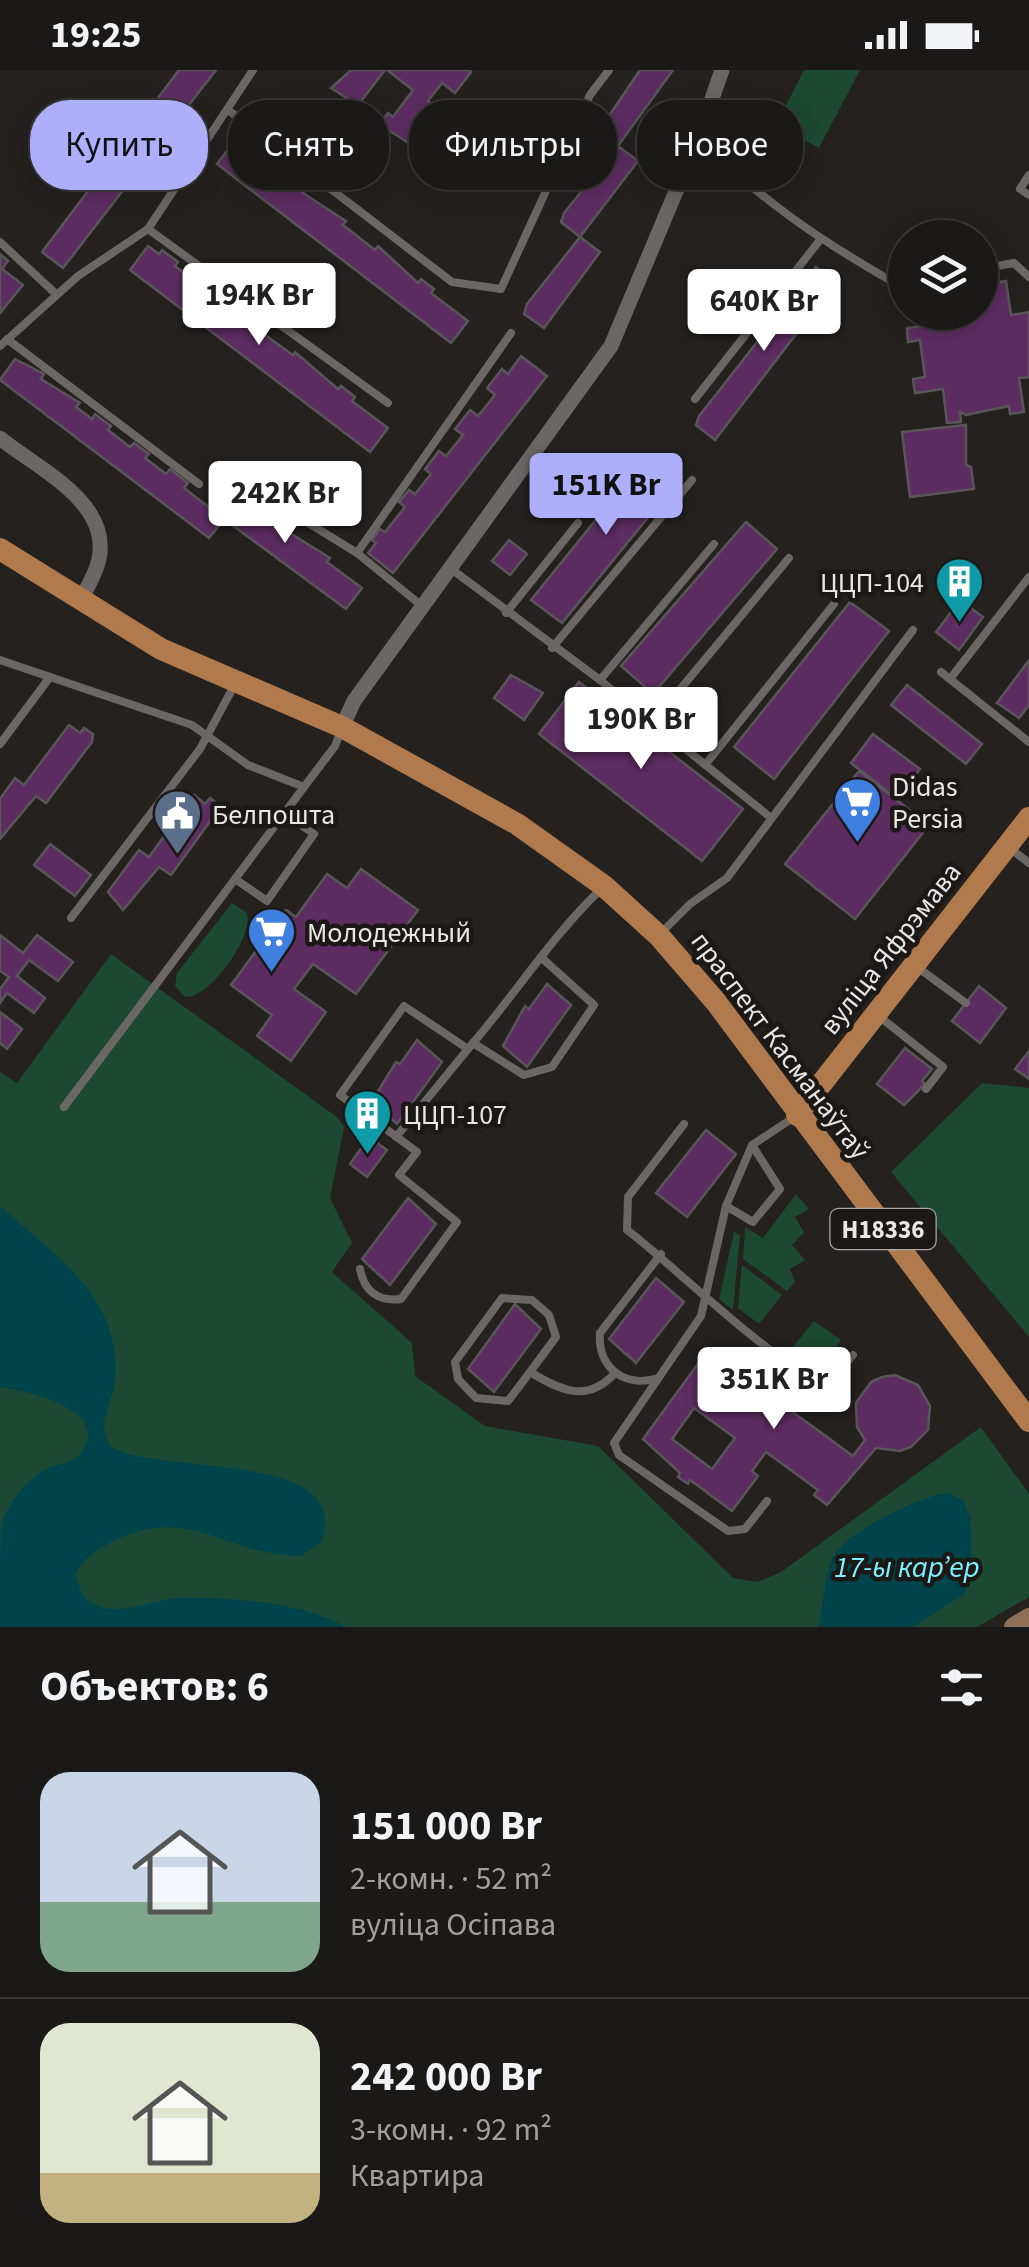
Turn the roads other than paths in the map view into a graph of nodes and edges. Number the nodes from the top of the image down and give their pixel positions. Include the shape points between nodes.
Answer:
1 (253, 70) edge
2 (609, 70) edge
3 (722, 70) edge
4 (234, 100) edge
5 (711, 100) edge
6 (228, 110) edge
7 (1029, 176) edge
8 (332, 190) edge
9 (676, 190) edge
10 (753, 190) edge
11 (1029, 195) edge
12 (148, 229) junction
13 (820, 240) junction
14 (0, 242) edge
15 (998, 266) edge
16 (1029, 277) edge
17 (888, 279) edge
18 (56, 294) junction
19 (512, 333) dead end
20 (4, 342) edge
21 (695, 399) dead end
22 (388, 403) dead end
23 (0, 438) edge
24 (692, 480) dead end
25 (244, 482) dead end
26 (199, 484) dead end
27 (578, 523) dead end
28 (714, 544) dead end
29 (0, 549) edge
30 (357, 552) junction
31 (789, 558) dead end
32 (449, 567) junction
33 (1029, 576) edge
34 (80, 602) junction
35 (834, 604) dead end
36 (422, 606) junction
37 (506, 613) junction
38 (913, 630) dead end
39 (552, 648) junction
40 (0, 660) edge
41 (942, 672) dead end
42 (50, 678) junction
43 (950, 679) junction
44 (600, 680) junction
45 (236, 684) junction
46 (652, 722) junction
47 (342, 727) junction
48 (207, 736) junction
49 (1029, 742) edge
50 (0, 744) edge
51 (706, 765) junction
52 (304, 787) junction
53 (284, 814) junction
54 (770, 817) junction
55 (1029, 818) edge
56 (1007, 846) junction
57 (1029, 863) edge
58 (235, 880) junction
59 (604, 886) junction
60 (71, 918) dead end
61 (659, 936) junction
62 (543, 958) junction
63 (915, 966) junction
64 (966, 1003) dead end
65 (876, 1014) junction
66 (471, 1046) junction
67 (926, 1089) dead end
68 (64, 1107) dead end
69 (797, 1115) junction
70 (684, 1124) dead end
71 (396, 1137) junction
72 (752, 1145) junction
73 (726, 1206) junction
74 (661, 1254) junction
75 (360, 1269) dead end
76 (706, 1296) junction
77 (852, 1355) dead end
78 (530, 1372) junction
79 (614, 1373) junction
80 (658, 1378) junction
81 (1029, 1420) edge
82 (767, 1500) dead end
83 (1029, 1618) edge
84 (1014, 1627) edge

1 - 4 lane
2 - 8 lane via 590,95 501,289 452,282
3 - 5 street
6 - 12 lane
7 - 11 lane via 1020,188
9 - 32 street via 611,346
10 - 13 lane
12 - 18 lane
12 - 22 lane
13 - 17 lane
13 - 21 lane
14 - 18 lane
15 - 16 lane via 1014,264
18 - 20 lane
19 - 30 lane
20 - 26 lane
23 - 34 street via 76,495 94,523 99,562
24 - 39 lane
25 - 30 lane
27 - 37 lane
28 - 44 lane
29 - 34 main road, праспект Касманаўтаў / Н18336
30 - 36 lane
31 - 46 lane
32 - 36 street
32 - 37 lane
33 - 43 lane
34 - 45 main road, праспект Касманаўтаў / Н18336
35 - 51 lane
36 - 47 street
37 - 39 lane
38 - 54 lane
39 - 44 lane
40 - 42 lane
41 - 43 lane
42 - 48 lane via 192,725
42 - 50 lane
43 - 49 lane
44 - 46 lane
45 - 47 main road, праспект Касманаўтаў / Н18336
45 - 48 lane
46 - 51 lane
47 - 52 lane
47 - 59 main road, праспект Касманаўтаў / Н18336 via 488,807
48 - 52 lane via 248,765
48 - 60 lane
51 - 54 lane
52 - 53 lane
53 - 58 lane
53 - 58 lane via 314,834 267,901
54 - 61 lane via 727,878
55 - 56 main road, вуліца Яфрэмава
56 - 57 lane
56 - 63 main road, вуліца Яфрэмава
58 - 68 lane
59 - 61 main road, праспект Касманаўтаў / Н18336
59 - 62 lane via 558,931
61 - 69 main road, праспект Касманаўтаў / Н18336 via 756,1053
62 - 66 lane
62 - 66 lane via 594,1005 552,1067 524,1075
63 - 64 lane
63 - 65 main road, вуліца Яфрэмава
65 - 67 lane via 943,1067
65 - 69 main road, вуліца Яфрэмава
66 - 71 lane
66 - 71 lane via 404,1006 340,1096
69 - 72 lane
69 - 81 main road, праспект Касманаўтаў / Н18336
70 - 74 lane via 628,1198 628,1230
71 - 75 lane via 417,1152 399,1175 457,1222 400,1298 371,1293
72 - 73 lane
72 - 73 lane via 780,1189 753,1222
73 - 76 lane
74 - 76 lane
74 - 79 lane via 600,1333
76 - 77 lane via 816,1381 830,1382
76 - 80 lane via 691,1334
78 - 78 lane via 500,1403 476,1398 458,1380 455,1362 502,1298 532,1300 553,1322 556,1337
78 - 79 lane via 561,1390 580,1392
79 - 80 lane via 636,1382
80 - 82 lane via 614,1438 619,1455 728,1531 745,1529
83 - 84 street

